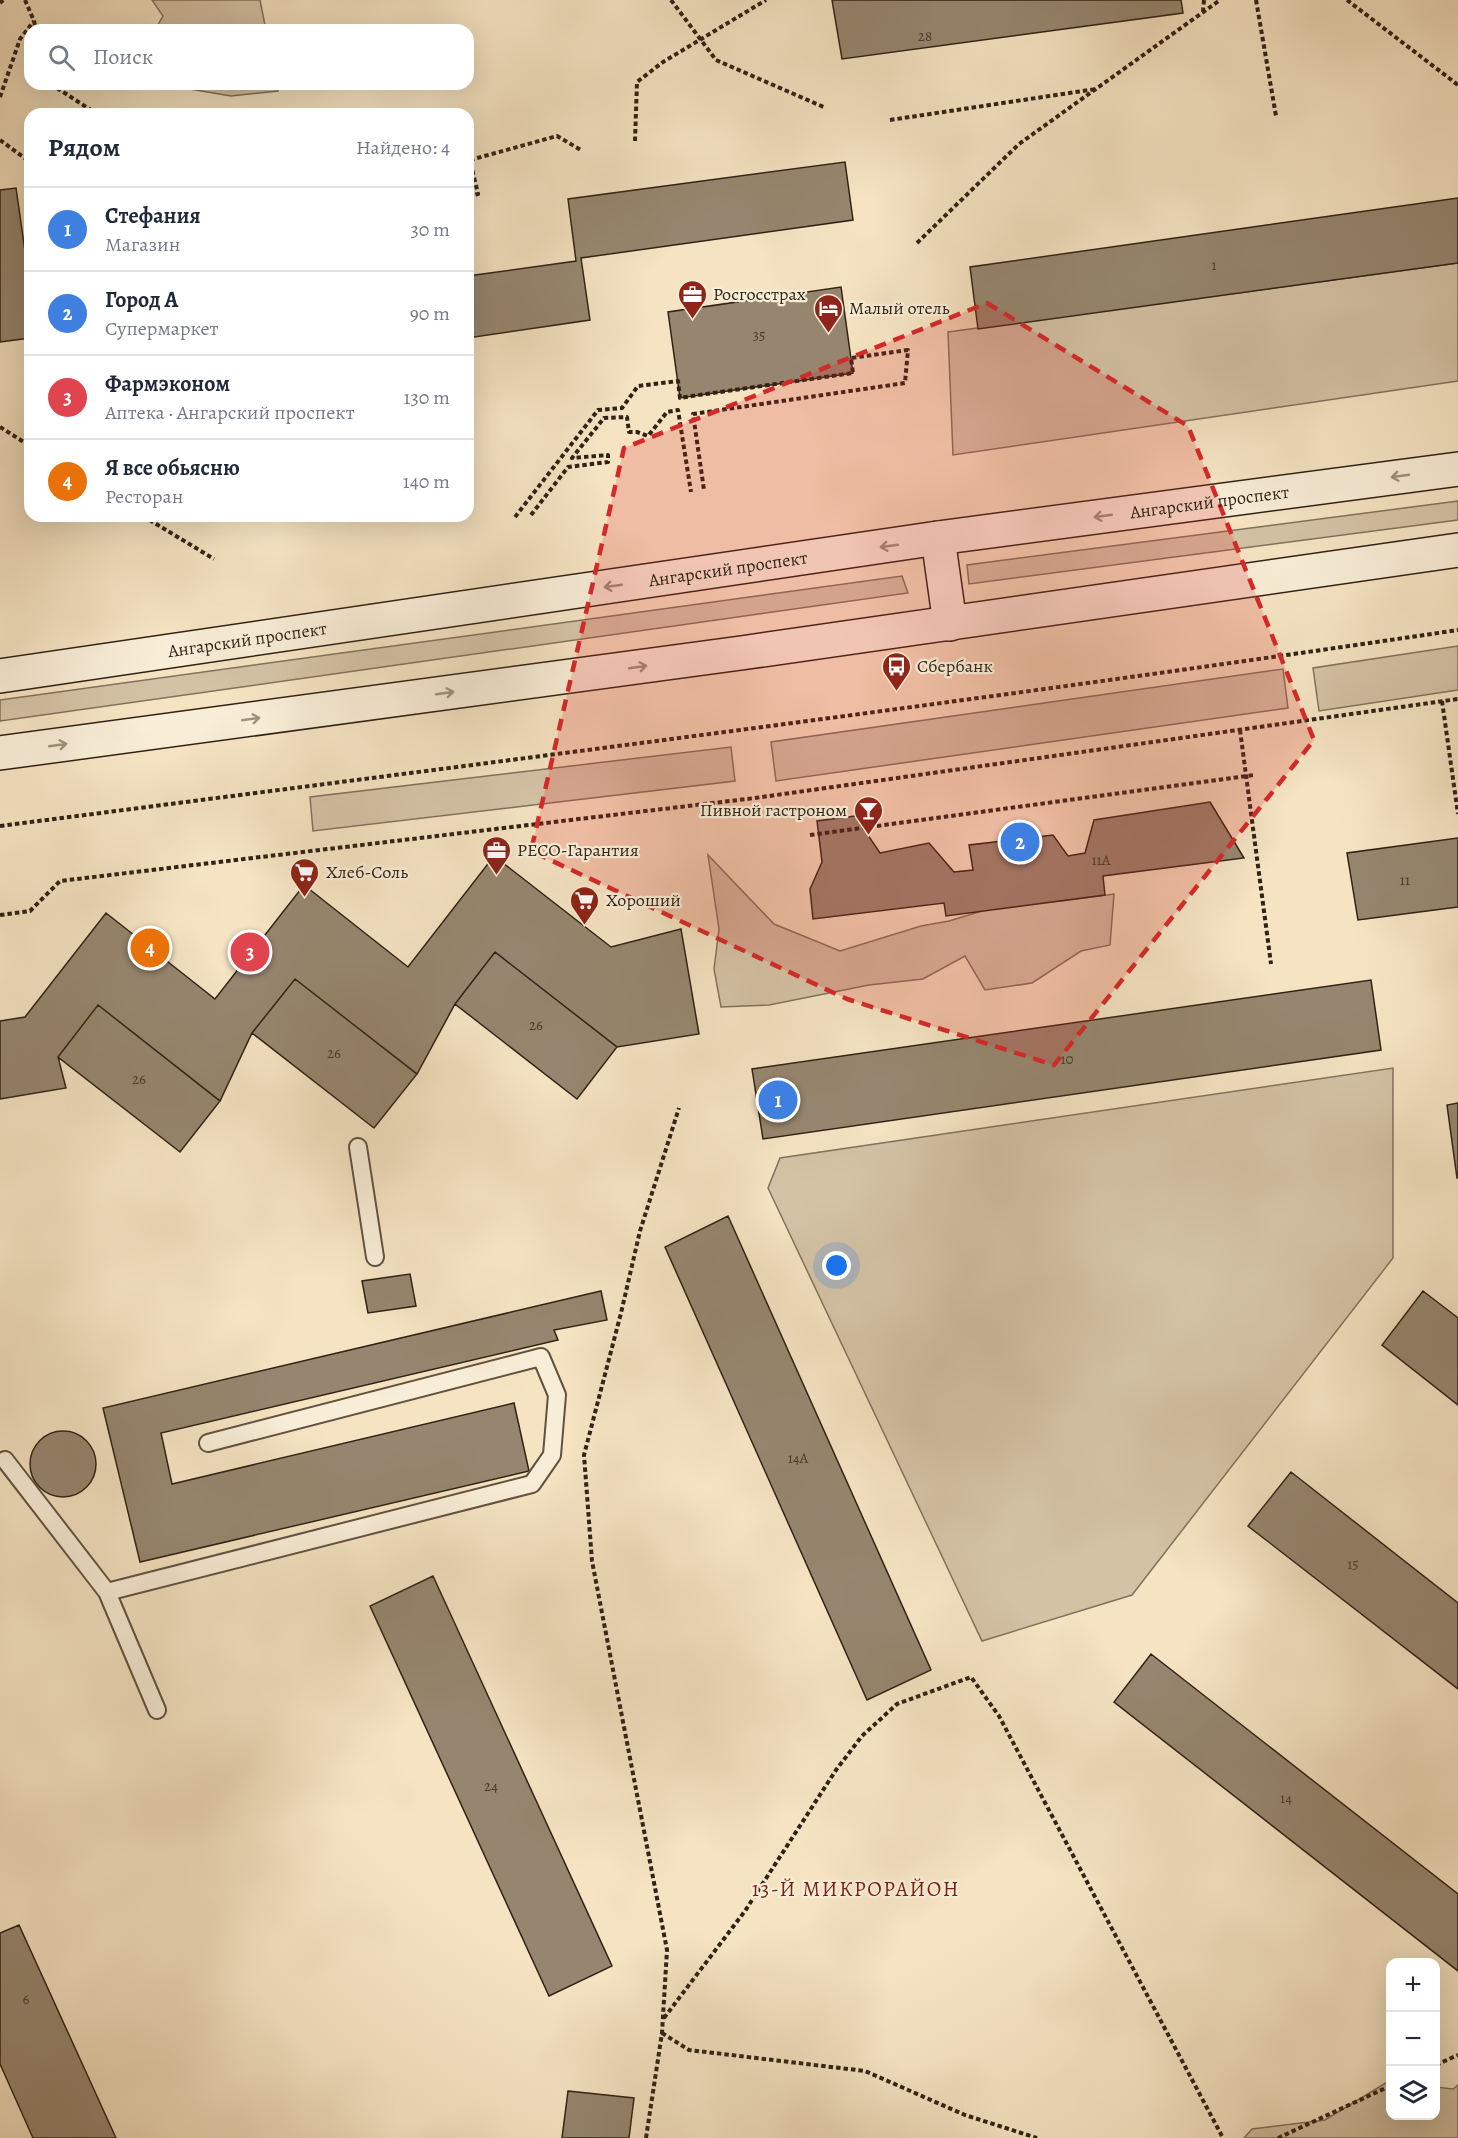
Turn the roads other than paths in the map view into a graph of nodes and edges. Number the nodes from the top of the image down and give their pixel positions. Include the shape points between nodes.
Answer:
1 (1458, 469) edge
2 (938, 538) junction
3 (1458, 550) edge
4 (950, 624) junction
5 (0, 676) edge
6 (0, 753) edge
7 (358, 1147) dead end
8 (375, 1257) dead end
9 (208, 1443) dead end
10 (5, 1460) dead end
11 (107, 1592) junction
12 (157, 1710) dead end

1 -> 2 street, Ангарский проспект
2 - 4 street
2 -> 5 street, Ангарский проспект
3 - 4 street
6 -> 4 street
7 - 8 lane
9 - 11 lane via 541,1357 557,1395 552,1455 532,1484
10 - 11 lane
11 - 12 lane

